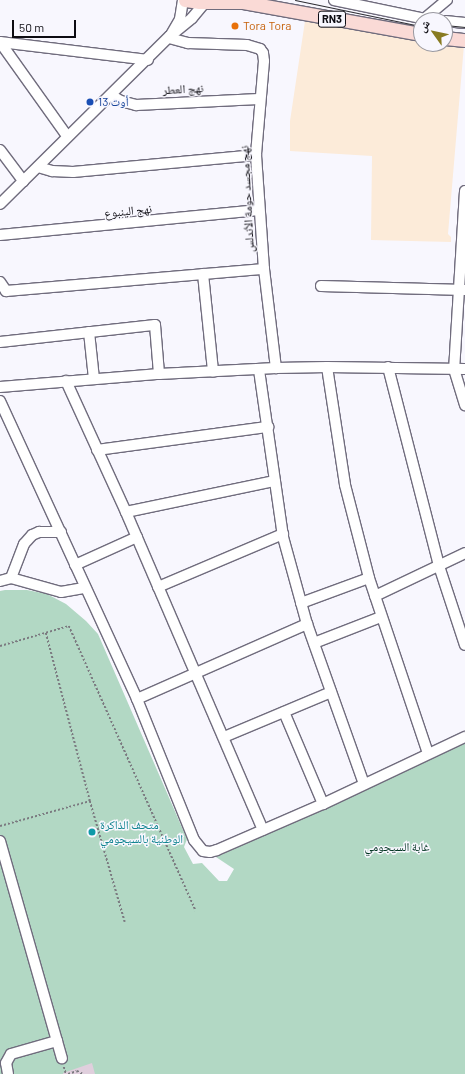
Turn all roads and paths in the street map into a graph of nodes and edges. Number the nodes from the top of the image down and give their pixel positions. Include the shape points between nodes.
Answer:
1 (184, 0) edge
2 (334, 0) edge
3 (447, 0) edge
4 (206, 1) edge
5 (242, 1) edge
6 (435, 12) edge
7 (413, 17) edge
8 (453, 22) edge
9 (465, 23) edge
10 (413, 33) edge
11 (170, 37) junction
12 (453, 39) edge
13 (465, 40) edge
14 (0, 42) edge
15 (148, 60) junction
16 (111, 95) junction
17 (259, 99) junction
18 (67, 136) junction
19 (0, 150) edge
20 (256, 155) junction
21 (38, 166) junction
22 (23, 181) junction
23 (465, 191) edge
24 (0, 204) edge
25 (464, 205) edge
26 (259, 210) junction
27 (0, 235) edge
28 (264, 269) junction
29 (203, 274) junction
30 (0, 282) edge
31 (322, 286) dead end
32 (461, 290) edge
33 (89, 332) junction
34 (0, 342) edge
35 (327, 367) junction
36 (388, 367) junction
37 (276, 368) junction
38 (454, 369) junction
39 (465, 369) edge
40 (259, 370) junction
41 (213, 371) junction
42 (159, 374) junction
43 (94, 379) junction
44 (66, 381) junction
45 (0, 387) edge
46 (0, 401) edge
47 (465, 405) edge
48 (268, 427) junction
49 (98, 450) junction
50 (275, 480) junction
51 (126, 512) junction
52 (61, 532) junction
53 (283, 534) junction
54 (137, 537) junction
55 (465, 553) edge
56 (75, 565) junction
57 (439, 566) junction
58 (11, 578) junction
59 (369, 578) junction
60 (0, 581) edge
61 (158, 587) junction
62 (84, 588) junction
63 (375, 596) junction
64 (301, 603) junction
65 (381, 618) junction
66 (307, 624) junction
67 (46, 633) junction
68 (314, 643) junction
69 (465, 645) edge
70 (0, 646) edge
71 (195, 673) junction
72 (331, 692) junction
73 (137, 699) junction
74 (284, 712) junction
75 (224, 737) junction
76 (465, 737) edge
77 (428, 753) junction
78 (364, 784) junction
79 (90, 801) junction
80 (323, 804) junction
81 (0, 826) edge
82 (263, 830) junction
83 (0, 841) edge
84 (196, 911) dead end
85 (125, 922) dead end
86 (57, 1041) junction
87 (62, 1058) dead end
88 (8, 1074) edge
89 (68, 1074) edge
90 (83, 1074) edge

1 - 4 main road, RN3
1 - 11 street via 180,19
2 - 7 street
3 - 6 street
4 - 5 main road, RN3
4 - 11 street via 192,18
5 - 10 main road, RN3
8 - 9 street
11 - 15 street
11 - 17 street, نهج مجسد حومة الأندلس via 188,43 247,45 260,49 264,61
12 - 13 main road
14 - 15 street
14 - 18 street
15 - 16 street
16 - 17 street, نهج العطر via 136,105
16 - 18 street
17 - 20 street, نهج مجسد حومة الأندلس
18 - 21 street
19 - 22 street
20 - 21 street via 73,172
20 - 26 street, نهج مجسد حومة الأندلس
21 - 22 street
22 - 24 street
23 - 25 street
25 - 32 street
26 - 27 street, نهج الينبوع
26 - 28 street, نهج مجسد حومة الأندلس
28 - 29 street
28 - 37 street, نهج مجسد حومة الأندلس
29 - 30 street via 6,291
29 - 41 street
31 - 32 street
32 - 38 street
33 - 34 street
33 - 42 street via 155,325
33 - 43 street
35 - 36 street
35 - 37 street
35 - 59 street via 345,485
36 - 38 street
36 - 57 street
37 - 40 street
38 - 39 street
38 - 47 street
40 - 41 street
40 - 48 street
41 - 42 street
42 - 43 street
43 - 44 street
44 - 45 street
44 - 49 street
46 - 52 street
48 - 49 street
48 - 50 street
49 - 51 street
50 - 51 street
50 - 53 street
51 - 54 street
52 - 56 street
52 - 58 street via 39,532 32,535 24,544
53 - 61 street
53 - 64 street
54 - 56 street
54 - 61 street
55 - 57 street
56 - 62 street
57 - 63 street
57 - 69 street
58 - 60 street
58 - 62 street via 61,592
59 - 63 street
59 - 64 street
61 - 71 street
62 - 73 street
63 - 65 street
64 - 66 street
65 - 68 street
65 - 77 street
66 - 68 street
66 - 71 street
67 - 70 path
67 - 79 path
67 - 84 path via 69,626
68 - 72 street
71 - 73 street
71 - 75 street
72 - 74 street
72 - 78 street
73 - 82 street via 198,847 210,852
74 - 75 street
74 - 80 street
75 - 82 street
76 - 77 street
77 - 78 street
78 - 80 street
79 - 81 path
79 - 85 path
80 - 82 street
83 - 86 street
86 - 87 street
86 - 88 street via 11,1054 6,1063
89 - 90 path via 77,1071

